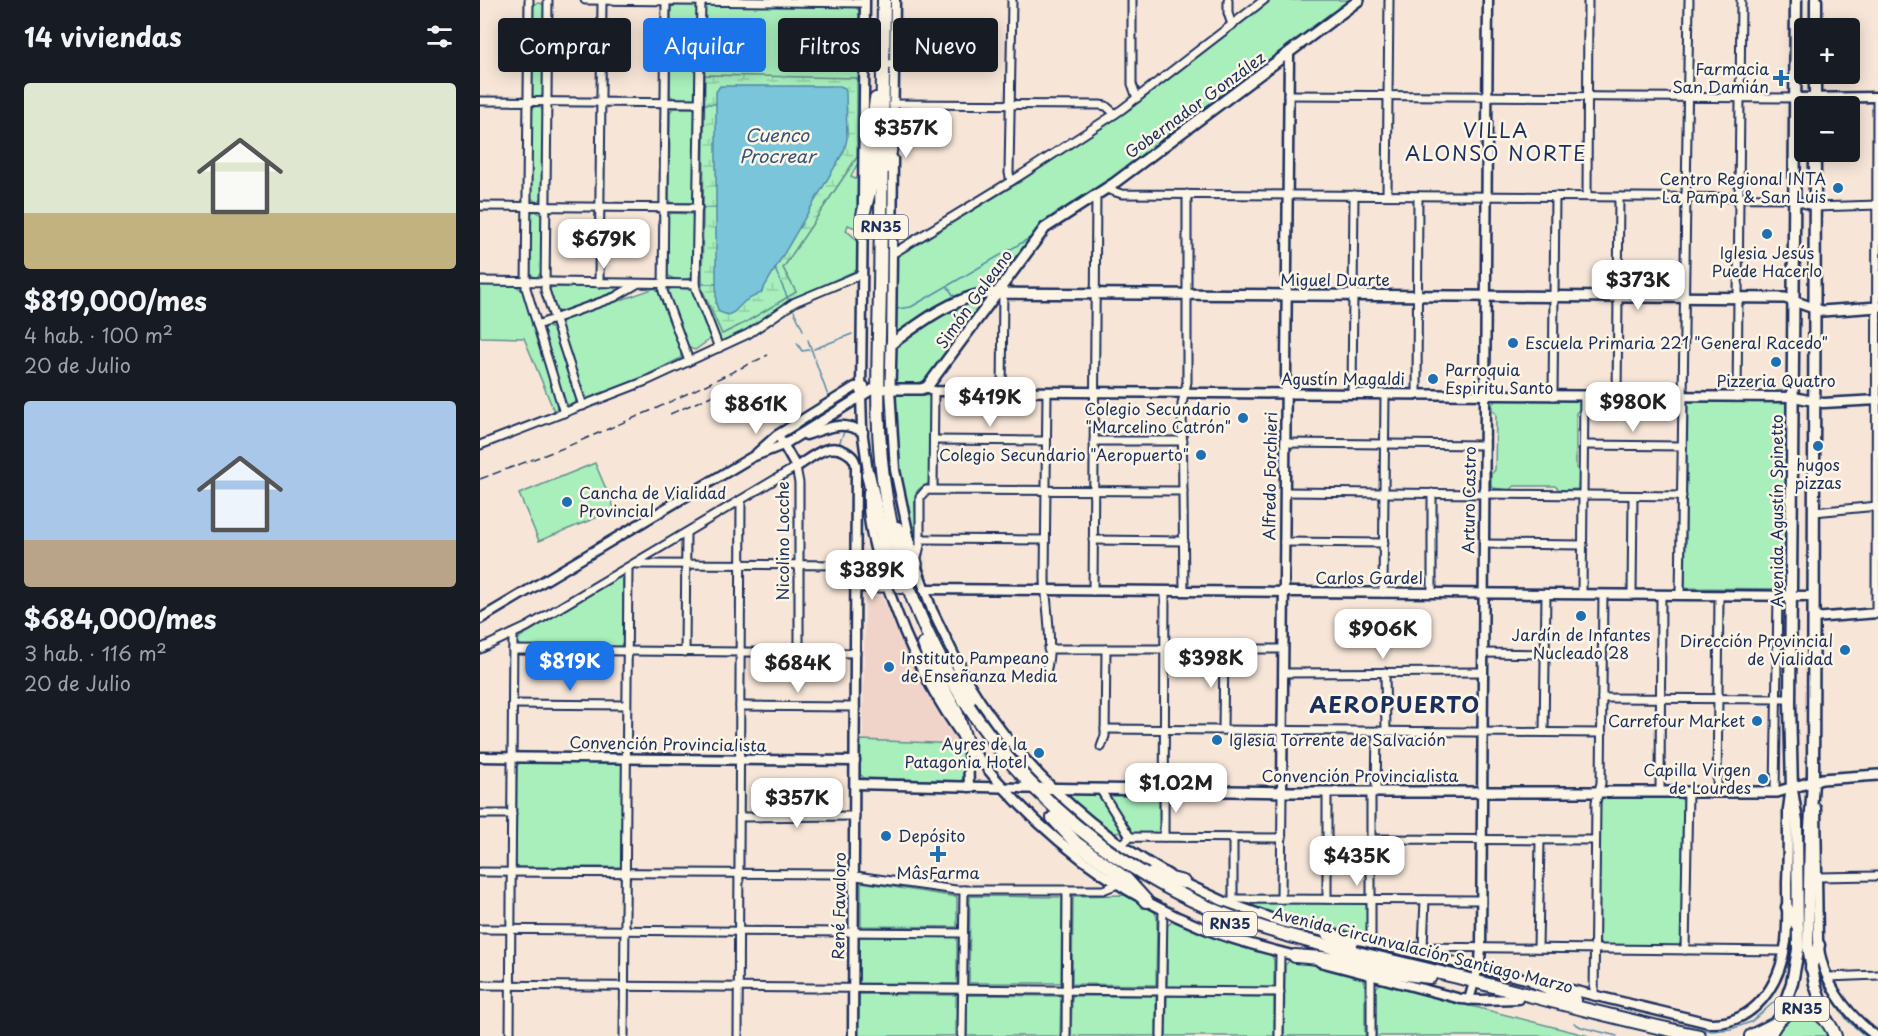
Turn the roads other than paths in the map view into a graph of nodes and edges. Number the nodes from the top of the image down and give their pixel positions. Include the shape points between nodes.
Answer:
1 (529, 0) edge
2 (548, 0) edge
3 (585, 0) edge
4 (602, 0) edge
5 (666, 0) edge
6 (878, 0) edge
7 (884, 0) edge
8 (895, 0) edge
9 (1012, 0) edge
10 (1132, 0) edge
11 (1228, 0) edge
12 (1264, 0) edge
13 (1359, 0) edge
14 (1389, 0) edge
15 (1488, 0) edge
16 (1588, 0) edge
17 (1689, 0) edge
18 (1741, 0) edge
19 (1796, 0) edge
20 (1816, 0) edge
21 (701, 1) edge
22 (730, 1) edge
23 (794, 1) edge
24 (865, 2) edge
25 (869, 18) edge
26 (879, 18) edge
27 (1816, 18) edge
28 (1232, 25) junction
29 (881, 48) edge
30 (1289, 54) junction
31 (881, 60) edge
32 (881, 67) edge
33 (879, 72) edge
34 (879, 72) edge
35 (880, 72) edge
36 (877, 95) junction
37 (1288, 95) junction
38 (1388, 96) junction
39 (1487, 96) junction
40 (1795, 96) edge
41 (1588, 97) junction
42 (1688, 97) junction
43 (1878, 97) edge
44 (1137, 98) junction
45 (1740, 98) junction
46 (1794, 98) edge
47 (1860, 99) edge
48 (480, 101) edge
49 (528, 102) junction
50 (547, 102) junction
51 (601, 103) junction
52 (665, 103) junction
53 (699, 104) junction
54 (894, 104) junction
55 (1010, 105) junction
56 (1115, 114) junction
57 (893, 136) joint
58 (1794, 162) edge
59 (1815, 162) edge
60 (1011, 181) junction
61 (1106, 189) junction
62 (1187, 194) junction
63 (1096, 195) junction
64 (1288, 195) junction
65 (1354, 195) junction
66 (1387, 195) junction
67 (1418, 195) junction
68 (1487, 196) junction
69 (1555, 196) junction
70 (1587, 196) junction
71 (1619, 197) junction
72 (1686, 197) junction
73 (1739, 197) junction
74 (1794, 199) junction
75 (1877, 205) edge
76 (480, 206) edge
77 (527, 206) junction
78 (546, 206) junction
79 (600, 207) junction
80 (664, 207) junction
81 (1815, 207) junction
82 (698, 208) junction
83 (863, 215) junction
84 (1045, 228) joint
85 (886, 256) junction
86 (862, 274) junction
87 (480, 281) edge
88 (526, 282) junction
89 (545, 282) junction
90 (599, 283) junction
91 (639, 283) junction
92 (663, 283) junction
93 (696, 284) junction
94 (1001, 290) junction
95 (1095, 293) junction
96 (1187, 294) junction
97 (1287, 295) junction
98 (1353, 295) junction
99 (1418, 296) junction
100 (1486, 296) junction
101 (1554, 297) junction
102 (1618, 297) junction
103 (1684, 298) junction
104 (1738, 298) junction
105 (1793, 300) junction
106 (1877, 307) edge
107 (1814, 309) junction
108 (554, 319) junction
109 (537, 324) junction
110 (891, 344) junction
111 (719, 348) junction
112 (689, 361) junction
113 (875, 388) junction
114 (930, 389) junction
115 (1002, 392) junction
116 (1047, 392) junction
117 (1094, 392) junction
118 (1185, 393) junction
119 (1286, 394) junction
120 (1352, 394) junction
121 (1385, 394) junction
122 (1417, 394) junction
123 (1486, 395) junction
124 (861, 396) junction
125 (1553, 396) junction
126 (1584, 396) junction
127 (1617, 396) junction
128 (1683, 396) junction
129 (1737, 397) junction
130 (1793, 397) junction
131 (1877, 400) edge
132 (1814, 402) junction
133 (583, 406) junction
134 (564, 413) junction
135 (863, 432) junction
136 (777, 435) junction
137 (934, 440) junction
138 (1046, 441) junction
139 (1094, 441) junction
140 (1183, 441) junction
141 (787, 442) junction
142 (1285, 442) junction
143 (1384, 444) junction
144 (480, 445) edge
145 (1485, 445) junction
146 (1584, 445) junction
147 (1682, 446) junction
148 (880, 455) junction
149 (752, 457) junction
150 (796, 467) junction
151 (868, 474) junction
152 (933, 489) junction
153 (1046, 490) junction
154 (1094, 490) junction
155 (1183, 491) junction
156 (1285, 492) junction
157 (1384, 493) junction
158 (1432, 494) junction
159 (1485, 494) junction
160 (1583, 495) junction
161 (1633, 496) junction
162 (1682, 496) junction
163 (741, 500) junction
164 (1877, 506) edge
165 (1814, 512) junction
166 (686, 533) junction
167 (920, 539) junction
168 (1045, 540) junction
169 (1093, 540) junction
170 (1184, 541) junction
171 (1284, 542) junction
172 (1384, 543) junction
173 (1484, 544) junction
174 (1582, 545) junction
175 (686, 564) junction
176 (741, 564) junction
177 (916, 564) junction
178 (798, 565) junction
179 (856, 565) junction
180 (631, 566) junction
181 (901, 587) junction
182 (856, 588) junction
183 (888, 588) junction
184 (924, 589) junction
185 (1046, 590) junction
186 (1093, 591) junction
187 (1166, 591) junction
188 (1184, 591) junction
189 (1284, 592) junction
190 (1383, 593) junction
191 (1432, 593) junction
192 (1483, 594) junction
193 (1546, 594) junction
194 (1582, 594) junction
195 (1604, 595) junction
196 (1632, 595) junction
197 (1661, 595) junction
198 (1680, 595) junction
199 (1719, 596) junction
200 (1778, 596) junction
201 (1791, 596) junction
202 (1813, 596) junction
203 (1877, 613) edge
204 (1813, 618) junction
205 (480, 619) edge
206 (513, 635) junction
207 (924, 644) junction
208 (480, 649) edge
209 (1048, 649) junction
210 (1106, 649) junction
211 (1165, 649) junction
212 (1224, 649) junction
213 (1283, 649) junction
214 (513, 650) junction
215 (627, 651) junction
216 (685, 652) junction
217 (740, 652) junction
218 (798, 652) junction
219 (856, 653) junction
220 (1483, 653) junction
221 (1545, 654) junction
222 (957, 661) junction
223 (1046, 672) dead end
224 (1385, 672) junction
225 (1483, 672) junction
226 (1283, 673) junction
227 (1602, 698) junction
228 (1660, 698) junction
229 (1718, 699) junction
230 (1777, 699) junction
231 (1790, 699) junction
232 (513, 704) junction
233 (626, 705) junction
234 (740, 706) junction
235 (855, 707) junction
236 (1106, 729) junction
237 (1164, 729) junction
238 (1223, 730) junction
239 (1282, 730) junction
240 (1377, 731) junction
241 (1386, 731) junction
242 (1482, 732) junction
243 (1544, 732) junction
244 (1602, 733) junction
245 (966, 742) junction
246 (1101, 747) dead end
247 (480, 757) edge
248 (513, 757) junction
249 (626, 758) junction
250 (740, 759) junction
251 (855, 760) junction
252 (1011, 763) junction
253 (1878, 776) edge
254 (1813, 782) junction
255 (855, 784) junction
256 (969, 787) junction
257 (1004, 787) junction
258 (1792, 787) junction
259 (1029, 788) junction
260 (1053, 789) junction
261 (1100, 789) junction
262 (1164, 790) junction
263 (1282, 791) junction
264 (1327, 792) junction
265 (1373, 792) junction
266 (1482, 792) junction
267 (1599, 792) junction
268 (1660, 792) junction
269 (1688, 792) junction
270 (1717, 792) junction
271 (1775, 792) junction
272 (480, 814) edge
273 (512, 814) junction
274 (855, 816) junction
275 (740, 817) junction
276 (1053, 818) junction
277 (1083, 833) junction
278 (1130, 837) junction
279 (1164, 837) junction
280 (1233, 838) junction
281 (1282, 838) junction
282 (1371, 839) junction
283 (1482, 839) junction
284 (1540, 840) junction
285 (1595, 840) junction
286 (1121, 845) junction
287 (480, 872) edge
288 (512, 872) junction
289 (625, 873) junction
290 (740, 873) junction
291 (854, 875) junction
292 (1878, 876) edge
293 (1817, 877) junction
294 (1183, 882) junction
295 (1118, 884) junction
296 (964, 890) junction
297 (1067, 890) junction
298 (1281, 899) junction
299 (1327, 899) junction
300 (1371, 900) junction
301 (1425, 900) junction
302 (1481, 900) junction
303 (1146, 901) junction
304 (1233, 902) junction
305 (1787, 907) junction
306 (1162, 910) junction
307 (480, 929) edge
308 (511, 929) junction
309 (625, 930) junction
310 (739, 931) junction
311 (1798, 931) junction
312 (854, 932) junction
313 (963, 933) junction
314 (1327, 933) junction
315 (1371, 943) junction
316 (1819, 945) junction
317 (1423, 947) junction
318 (1481, 947) junction
319 (1538, 948) junction
320 (1595, 949) junction
321 (1405, 950) junction
322 (1685, 950) junction
323 (1784, 951) junction
324 (1280, 952) junction
325 (1295, 956) junction
326 (1478, 967) junction
327 (1811, 969) junction
328 (1444, 973) junction
329 (1878, 975) edge
330 (1371, 976) junction
331 (1430, 977) junction
332 (1828, 977) junction
333 (1534, 981) junction
334 (480, 985) edge
335 (510, 986) junction
336 (624, 987) junction
337 (739, 988) junction
338 (853, 988) junction
339 (1471, 989) junction
340 (962, 990) junction
341 (1066, 990) junction
342 (1161, 991) junction
343 (1280, 992) junction
344 (1594, 996) junction
345 (1779, 1019) junction
346 (1830, 1027) edge
347 (1662, 1031) edge
348 (510, 1036) edge
349 (624, 1036) edge
350 (738, 1036) edge
351 (853, 1036) edge
352 (962, 1036) edge
353 (1066, 1036) edge
354 (1161, 1036) edge
355 (1279, 1036) edge
356 (1371, 1036) edge
357 (1699, 1036) edge
358 (1751, 1036) edge
359 (1769, 1036) edge
360 (1843, 1036) edge
361 (1876, 1036) edge

1 - 49 street
2 - 50 street
3 - 4 street
4 - 5 street
4 - 51 street
5 - 21 street
5 - 52 street
6 - 26 highway, Avenida Circunvalación Santiago Marzo / RN35
7 - 29 highway, Avenida Circunvalación Santiago Marzo / RN35
8 - 31 street
9 - 55 street
10 - 44 street via 1132,86
11 - 28 street
12 - 28 street
13 - 30 main road, Gobernador González
14 - 38 street
15 - 39 street, Arturo Castro
16 - 41 street
17 - 42 street
18 - 45 street
19 - 40 main road, Avenida Agustín Spinetto
20 - 27 main road
21 - 22 street
21 - 53 street
22 - 23 street
23 - 24 street
24 - 25 street
28 - 44 street
30 - 37 street, Alfredo Forchieri
30 - 61 main road, Gobernador González
32 - 54 street
33 - 36 highway, Avenida Circunvalación Santiago Marzo / RN35
34 - 83 street
35 - 85 highway, Avenida Circunvalación Santiago Marzo / RN35
36 - 83 highway via 871,185
36 - 113 highway, Avenida Circunvalación Santiago Marzo / RN35
37 - 38 street
37 - 64 street, Alfredo Forchieri
38 - 39 street
38 - 66 street
39 - 41 street
39 - 68 street, Arturo Castro
41 - 42 street
41 - 70 street
42 - 45 street
42 - 72 street
43 - 47 street
43 - 75 street
44 - 56 street
45 - 46 street
45 - 73 street
48 - 49 street
49 - 50 street
49 - 77 street
50 - 51 street
50 - 78 street
51 - 52 street
51 - 79 street
52 - 53 street
52 - 80 street
53 - 82 street
54 - 55 street
54 - 57 street
55 - 56 street via 1100,105
55 - 60 street
56 - 60 street
57 - 85 highway via 886,173
58 - 74 main road, Avenida Agustín Spinetto
59 - 81 main road
60 - 85 street
61 - 62 street via 1122,194
61 - 63 main road, Gobernador González
62 - 64 street
62 - 96 street
63 - 84 main road, Gobernador González
63 - 95 street
64 - 65 street
64 - 97 street, Alfredo Forchieri
65 - 66 street
65 - 98 street
66 - 67 street
67 - 68 street
67 - 99 street
68 - 69 street
68 - 100 street, Arturo Castro
69 - 70 street
69 - 101 street
70 - 71 street
71 - 72 street
71 - 102 street
72 - 73 street
72 - 103 street
73 - 74 street
73 - 104 street
74 - 81 street
74 - 105 main road, Avenida Agustín Spinetto
75 - 81 street
75 - 106 street
76 - 77 street
77 - 78 street
77 - 88 street
78 - 79 street
78 - 89 street
79 - 80 street
79 - 90 street
80 - 82 street
80 - 92 street
81 - 107 main road
82 - 93 street
83 - 86 street
84 - 94 main road, Simón Galeano
85 - 110 street
85 - 113 highway, Avenida Circunvalación Santiago Marzo / RN35
86 - 111 street via 790,305
86 - 113 street
87 - 88 street
88 - 89 street
88 - 109 street
89 - 90 street
89 - 108 street
90 - 91 street
91 - 92 street
91 - 108 street via 615,297
92 - 93 street
92 - 112 street via 665,300
93 - 111 street
94 - 95 main road, Miguel Duarte
94 - 110 main road, Miguel Duarte via 941,310
94 - 114 main road, Simón Galeano
94 - 115 street
95 - 96 main road, Miguel Duarte
95 - 117 street
96 - 97 main road, Miguel Duarte
96 - 118 street
97 - 98 main road, Miguel Duarte
97 - 119 street, Alfredo Forchieri
98 - 99 main road, Miguel Duarte
98 - 120 street
99 - 100 main road, Miguel Duarte
99 - 122 street
100 - 101 main road, Miguel Duarte
100 - 123 street, Arturo Castro
101 - 102 main road, Miguel Duarte
101 - 125 street
102 - 103 main road, Miguel Duarte
102 - 127 street
103 - 104 main road, Miguel Duarte
103 - 128 street
104 - 105 main road, Miguel Duarte
104 - 129 street
105 - 107 main road
105 - 130 main road, Avenida Agustín Spinetto
106 - 107 main road
106 - 131 street
107 - 132 main road
108 - 109 street
108 - 133 street
109 - 134 street
110 - 113 main road
111 - 112 street
112 - 133 street
113 - 114 main road, Agustín Magaldi
113 - 124 street
113 - 136 street via 855,387
113 - 148 highway, Avenida Circunvalación Santiago Marzo / RN35
113 - 177 street
113 - 181 highway, Avenida Circunvalación Santiago Marzo / RN35 via 878,499
114 - 115 street, Agustín Magaldi
114 - 137 street
115 - 116 street, Agustín Magaldi
116 - 117 street, Agustín Magaldi
116 - 138 street
117 - 118 street, Agustín Magaldi
117 - 139 street
118 - 119 street, Agustín Magaldi
118 - 140 street
119 - 120 street, Agustín Magaldi
119 - 142 street, Alfredo Forchieri
120 - 121 street, Agustín Magaldi
121 - 122 street, Agustín Magaldi
121 - 143 street
122 - 123 street, Agustín Magaldi
123 - 125 street, Agustín Magaldi
123 - 145 street, Arturo Castro
124 - 135 street
124 - 141 street
125 - 126 street, Agustín Magaldi
126 - 127 street, Agustín Magaldi
126 - 146 street
127 - 128 street, Agustín Magaldi
128 - 129 street, Agustín Magaldi
128 - 147 street
129 - 130 street, Agustín Magaldi
130 - 132 street, Agustín Magaldi
130 - 201 main road, Avenida Agustín Spinetto
131 - 132 street, Agustín Magaldi
131 - 164 street
132 - 165 main road
133 - 134 street
134 - 144 street
135 - 141 street via 839,425
135 - 151 street
136 - 141 street, Nicolino Locche
136 - 149 street
137 - 138 street
137 - 152 street
138 - 153 street
139 - 140 street
139 - 154 street
140 - 155 street
141 - 149 street
141 - 150 street, Nicolino Locche
142 - 143 street
142 - 156 street, Alfredo Forchieri
143 - 145 street
143 - 157 street
145 - 159 street, Arturo Castro
146 - 147 street
146 - 160 street
147 - 162 street
148 - 177 highway via 898,532
148 - 252 highway, Avenida Circunvalación Santiago Marzo / RN35 via 893,535 923,624 961,696
149 - 205 street
150 - 163 street
150 - 178 street, Nicolino Locche via 800,483
150 - 179 street, René Favaloro via 830,447 854,458
151 - 181 highway via 886,554
151 - 183 street via 868,517
152 - 153 street
152 - 167 street via 920,495
153 - 154 street
153 - 168 street
154 - 155 street
154 - 169 street
155 - 170 street
156 - 157 street
156 - 171 street, Alfredo Forchieri
157 - 158 street
157 - 172 street
158 - 159 street
158 - 191 street
159 - 160 street
159 - 173 street, Arturo Castro
160 - 161 street
160 - 174 street
161 - 162 street
161 - 196 street
162 - 198 street
163 - 166 street
163 - 176 street
164 - 165 street
164 - 203 street
165 - 202 main road
166 - 175 street
166 - 180 street
167 - 168 street
167 - 177 street
168 - 185 street
169 - 170 street
169 - 186 street
170 - 188 street
171 - 172 street
171 - 189 street, Alfredo Forchieri
172 - 190 street
173 - 174 street
173 - 192 street, Arturo Castro
174 - 194 street
175 - 176 street
175 - 180 street
175 - 216 street
176 - 178 street
176 - 217 street
177 - 184 street
178 - 179 street
178 - 218 street, Nicolino Locche
179 - 182 street, René Favaloro
180 - 206 street
180 - 215 street
181 - 207 highway, Avenida Circunvalación Santiago Marzo / RN35
182 - 183 street
182 - 219 street, René Favaloro
183 - 245 street via 915,655
184 - 185 street, Carlos Gardel
184 - 222 street
185 - 186 street, Carlos Gardel
185 - 209 street
186 - 187 street, Carlos Gardel
187 - 188 street, Carlos Gardel
187 - 211 street
188 - 189 street, Carlos Gardel
189 - 190 street, Carlos Gardel
189 - 213 street, Alfredo Forchieri
190 - 191 street, Carlos Gardel
191 - 192 street, Carlos Gardel
192 - 193 street, Carlos Gardel
192 - 220 street, Arturo Castro
193 - 194 street, Carlos Gardel
193 - 221 street
194 - 195 street, Carlos Gardel
195 - 196 street, Carlos Gardel
195 - 227 street
196 - 197 street, Carlos Gardel
197 - 198 street, Carlos Gardel
197 - 228 street
198 - 199 street, Carlos Gardel
199 - 200 street, Carlos Gardel
199 - 229 street
200 - 201 street, Carlos Gardel
200 - 230 street
201 - 202 street, Carlos Gardel
201 - 231 main road, Avenida Agustín Spinetto
202 - 204 main road
203 - 204 street
204 - 254 main road
206 - 208 street
206 - 214 street
207 - 245 highway
207 - 259 highway, Avenida Circunvalación Santiago Marzo / RN35 via 964,714
209 - 210 street
209 - 223 street
210 - 211 street
210 - 236 street
211 - 212 street
211 - 237 street
212 - 213 street
212 - 238 street
213 - 226 street, Alfredo Forchieri
214 - 215 street
214 - 232 street
215 - 216 street
215 - 233 street
216 - 217 street
217 - 218 street
217 - 234 street
218 - 219 street
219 - 235 street, René Favaloro
220 - 221 street
220 - 225 street, Arturo Castro
221 - 243 street
222 - 252 highway via 969,698
222 - 260 street via 999,726
224 - 225 street
224 - 226 street
224 - 241 street
225 - 242 street, Arturo Castro
226 - 239 street, Alfredo Forchieri
227 - 228 street
227 - 244 street
228 - 229 street
228 - 268 street
229 - 230 street
229 - 270 street
230 - 231 street
230 - 271 street
231 - 258 main road, Avenida Agustín Spinetto
232 - 233 street
232 - 248 street
233 - 249 street
234 - 235 street
234 - 250 street
235 - 251 street, René Favaloro
236 - 237 street
236 - 246 street
237 - 238 street
237 - 262 street
238 - 239 street
239 - 240 street
239 - 263 street, Alfredo Forchieri
240 - 241 street
240 - 265 street
241 - 242 street
242 - 243 street
242 - 266 street, Arturo Castro
243 - 244 street
244 - 267 street
245 - 256 street
245 - 257 street
247 - 248 street, Convención Provincialista
248 - 249 street, Convención Provincialista
248 - 273 street
249 - 250 street, Convención Provincialista
249 - 289 street
250 - 251 street, Convención Provincialista
250 - 275 street
251 - 255 street, René Favaloro
252 - 259 highway, Avenida Circunvalación Santiago Marzo / RN35
253 - 254 main road, Convención Provincialista
254 - 258 main road, Convención Provincialista
254 - 293 street
254 - 327 main road via 1809,828
255 - 256 street, Convención Provincialista
255 - 274 street, René Favaloro
256 - 257 street, Convención Provincialista
257 - 259 street, Convención Provincialista
257 - 295 street via 1055,838
258 - 271 main road, Convención Provincialista
258 - 305 street via 1788,809
258 - 311 main road, Avenida Agustín Spinetto via 1797,819
259 - 260 main road, Convención Provincialista
259 - 276 highway, Avenida Circunvalación Santiago Marzo / RN35
259 - 277 highway, Avenida Circunvalación Santiago Marzo / RN35
260 - 261 main road, Convención Provincialista
260 - 286 street
261 - 262 main road, Convención Provincialista
261 - 278 street
262 - 263 main road, Convención Provincialista
262 - 279 street
263 - 264 main road, Convención Provincialista
263 - 281 street, Alfredo Forchieri
264 - 265 main road, Convención Provincialista
264 - 299 street
265 - 266 main road, Convención Provincialista
265 - 282 street
266 - 267 main road, Convención Provincialista
266 - 283 street, Arturo Castro
267 - 268 main road, Convención Provincialista
267 - 285 street
268 - 269 main road, Convención Provincialista
269 - 270 main road, Convención Provincialista
269 - 322 street
270 - 271 main road, Convención Provincialista
272 - 273 street
273 - 288 street
274 - 275 street
274 - 291 street, René Favaloro
275 - 290 street
276 - 303 highway via 1074,842 1126,879
276 - 331 highway, Avenida Circunvalación Santiago Marzo / RN35 via 1121,869 1202,913 1274,938
277 - 294 highway via 1149,872
277 - 328 highway, Avenida Circunvalación Santiago Marzo / RN35 via 1154,881 1230,916 1285,934
278 - 279 street
278 - 286 street
279 - 280 street
280 - 281 street
280 - 304 street
281 - 298 street, Alfredo Forchieri
282 - 283 street
282 - 300 street
283 - 284 street
283 - 302 street, Arturo Castro
284 - 285 street
284 - 319 street
285 - 320 street
286 - 294 street
287 - 288 street
288 - 289 street
288 - 308 street
289 - 290 street
289 - 309 street
290 - 291 street
290 - 310 street
291 - 296 street
291 - 312 street, René Favaloro
292 - 293 street
293 - 316 street
294 - 304 street
295 - 297 street via 1105,890
295 - 303 street
296 - 297 street
296 - 313 street
297 - 341 street
298 - 299 street
298 - 304 street
299 - 300 street
300 - 301 street
300 - 315 street
301 - 302 street
301 - 317 street
302 - 318 street, Arturo Castro
303 - 306 street
304 - 314 street via 1282,922
305 - 311 main road
305 - 323 street
306 - 324 street via 1213,932
306 - 342 street
307 - 308 street
308 - 309 street
308 - 335 street
309 - 310 street
309 - 336 street
310 - 312 street
310 - 337 street
311 - 345 main road, Avenida Agustín Spinetto via 1795,972
312 - 313 street
312 - 338 street, René Favaloro
313 - 340 street
314 - 315 street
314 - 328 highway via 1350,945
315 - 321 street
316 - 327 main road
316 - 332 street
317 - 318 street
317 - 321 street
318 - 319 street
318 - 326 street, Arturo Castro
319 - 320 street
320 - 322 street
320 - 344 street
321 - 326 street
322 - 323 street
323 - 344 street via 1772,986 1762,1001 1727,1022 1696,1021
324 - 325 street
324 - 343 street
325 - 330 street
325 - 331 highway via 1334,959
326 - 333 street
326 - 339 street, Arturo Castro
327 - 346 main road
328 - 339 highway, Avenida Circunvalación Santiago Marzo / RN35
329 - 332 street
330 - 339 street
330 - 356 street
331 - 339 highway, Avenida Circunvalación Santiago Marzo / RN35
332 - 361 street via 1847,1010
333 - 344 street
333 - 347 highway via 1573,1000 1621,1012
334 - 335 street
335 - 336 street
335 - 348 street
336 - 337 street
336 - 349 street
337 - 338 street
337 - 350 street
338 - 340 street
338 - 351 street, René Favaloro
339 - 347 highway, Avenida Circunvalación Santiago Marzo / RN35
339 - 347 highway, Avenida Circunvalación Santiago Marzo / RN35
340 - 341 street
340 - 352 street
341 - 342 street
341 - 353 street
342 - 343 street
342 - 354 street
343 - 355 street
345 - 346 highway, RN35 via 1790,1011 1807,1009 1820,1014
345 - 358 highway, RN35
345 - 359 highway, RN35
346 - 360 main road
347 - 357 highway, Avenida Circunvalación Santiago Marzo / RN35

